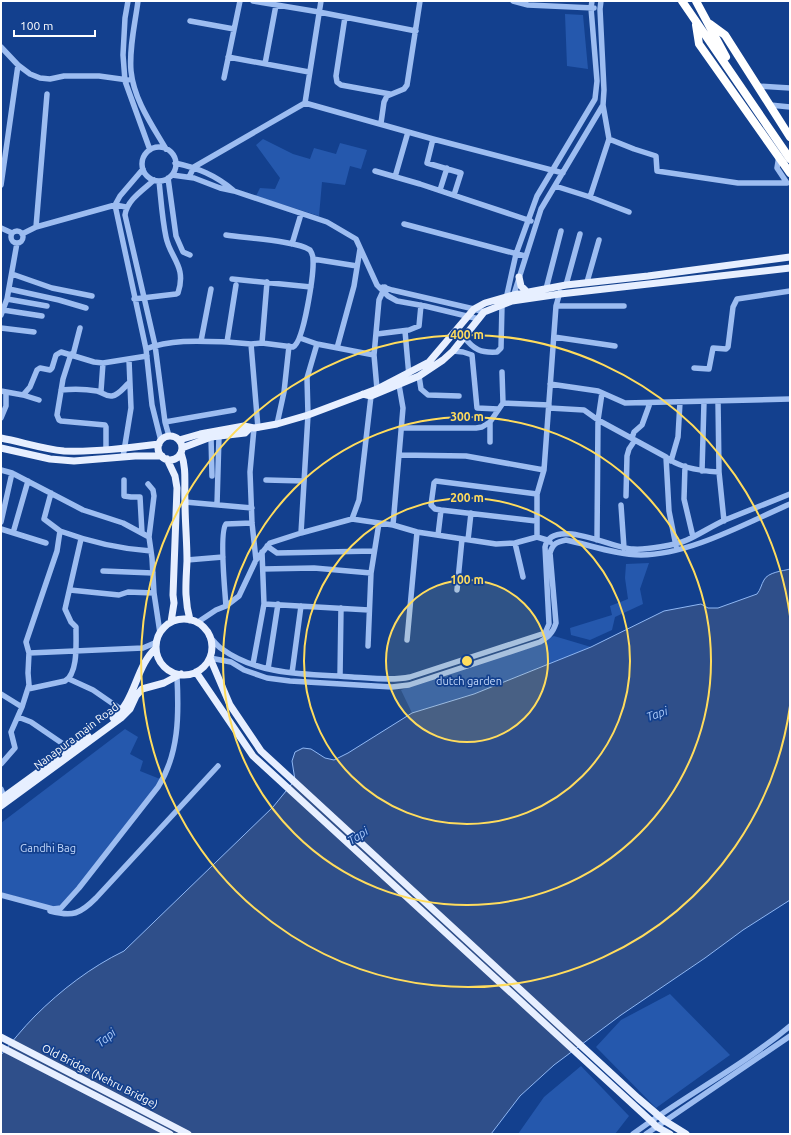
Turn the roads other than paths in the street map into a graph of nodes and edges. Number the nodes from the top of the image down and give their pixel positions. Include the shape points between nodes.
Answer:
1 (128, 1) edge
2 (138, 1) edge
3 (240, 1) edge
4 (253, 1) edge
5 (321, 1) edge
6 (420, 1) edge
7 (513, 1) edge
8 (592, 1) edge
9 (601, 1) edge
10 (682, 1) edge
11 (696, 1) edge
12 (276, 5) junction
13 (591, 8) junction
14 (600, 9) junction
15 (319, 12) junction
16 (345, 18) junction
17 (190, 21) dead end
18 (696, 22) junction
19 (708, 22) junction
20 (234, 29) junction
21 (416, 31) junction
22 (1, 47) edge
23 (718, 48) junction
24 (228, 57) junction
25 (265, 64) junction
26 (18, 65) junction
27 (309, 72) junction
28 (224, 78) dead end
29 (133, 80) junction
30 (125, 81) junction
31 (757, 86) junction
32 (790, 88) edge
33 (47, 94) dead end
34 (390, 94) junction
35 (305, 103) junction
36 (603, 105) junction
37 (770, 105) junction
38 (790, 106) edge
39 (380, 123) junction
40 (408, 132) junction
41 (790, 136) edge
42 (433, 139) junction
43 (609, 139) junction
44 (166, 149) junction
45 (150, 150) junction
46 (790, 154) edge
47 (779, 156) junction
48 (790, 159) edge
49 (175, 163) junction
50 (194, 167) junction
51 (447, 168) junction
52 (143, 169) junction
53 (375, 171) dead end
54 (553, 171) junction
55 (563, 173) junction
56 (790, 173) edge
57 (170, 177) junction
58 (189, 177) junction
59 (395, 177) junction
60 (157, 180) junction
61 (1, 185) edge
62 (555, 186) junction
63 (788, 186) edge
64 (440, 190) junction
65 (234, 191) junction
66 (454, 195) junction
67 (590, 197) junction
68 (115, 205) junction
69 (126, 207) junction
70 (629, 212) dead end
71 (301, 214) junction
72 (528, 220) junction
73 (536, 223) junction
74 (404, 224) dead end
75 (36, 227) junction
76 (1, 228) edge
77 (561, 232) dead end
78 (12, 233) junction
79 (22, 234) junction
80 (580, 234) dead end
81 (226, 235) dead end
82 (599, 240) dead end
83 (17, 243) junction
84 (292, 244) junction
85 (360, 249) junction
86 (516, 254) junction
87 (190, 255) dead end
88 (525, 256) junction
89 (790, 257) edge
90 (313, 259) junction
91 (358, 266) junction
92 (790, 268) edge
93 (12, 274) junction
94 (519, 278) junction
95 (232, 279) dead end
96 (267, 282) junction
97 (587, 282) junction
98 (236, 285) dead end
99 (564, 285) junction
100 (311, 287) junction
101 (9, 289) junction
102 (210, 289) dead end
103 (384, 289) junction
104 (546, 289) junction
105 (790, 291) edge
106 (527, 292) junction
107 (560, 294) junction
108 (92, 296) dead end
109 (144, 298) junction
110 (7, 299) junction
111 (134, 299) junction
112 (508, 300) junction
113 (421, 305) junction
114 (47, 306) dead end
115 (556, 306) junction
116 (624, 306) dead end
117 (86, 308) dead end
118 (474, 309) junction
119 (2, 312) edge
120 (484, 312) junction
121 (469, 315) junction
122 (42, 316) dead end
123 (479, 319) junction
124 (1, 328) edge
125 (80, 328) dead end
126 (405, 331) junction
127 (34, 332) dead end
128 (376, 334) junction
129 (464, 337) junction
130 (554, 337) junction
131 (300, 338) junction
132 (201, 341) junction
133 (227, 342) junction
134 (262, 343) junction
135 (252, 344) junction
136 (317, 344) junction
137 (155, 345) junction
138 (289, 346) junction
139 (614, 346) dead end
140 (337, 348) junction
141 (146, 349) junction
142 (474, 349) junction
143 (453, 351) junction
144 (72, 354) junction
145 (469, 354) junction
146 (374, 355) junction
147 (147, 356) junction
148 (129, 360) junction
149 (103, 363) junction
150 (694, 368) dead end
151 (502, 372) dead end
152 (409, 376) junction
153 (419, 376) junction
154 (129, 382) junction
155 (399, 384) junction
156 (550, 384) junction
157 (376, 389) junction
158 (61, 390) junction
159 (4, 391) edge
160 (100, 392) junction
161 (602, 393) junction
162 (363, 394) junction
163 (23, 395) junction
164 (371, 396) junction
165 (459, 396) dead end
166 (790, 399) edge
167 (39, 400) dead end
168 (718, 401) junction
169 (680, 402) junction
170 (704, 402) junction
171 (503, 403) junction
172 (650, 403) junction
173 (549, 406) junction
174 (498, 409) junction
175 (234, 410) dead end
176 (308, 415) junction
177 (1, 418) edge
178 (598, 420) junction
179 (165, 422) junction
180 (490, 422) junction
181 (277, 424) junction
182 (254, 428) junction
183 (401, 428) junction
184 (169, 436) junction
185 (219, 436) junction
186 (211, 437) junction
187 (1, 438) edge
188 (633, 439) junction
189 (179, 440) junction
190 (160, 442) junction
191 (490, 442) dead end
192 (1, 448) edge
193 (125, 448) junction
194 (106, 450) junction
195 (181, 450) junction
196 (399, 454) junction
197 (123, 457) junction
198 (165, 458) junction
199 (668, 459) junction
200 (684, 466) junction
201 (1, 470) edge
202 (544, 470) junction
203 (702, 471) junction
204 (718, 472) junction
205 (12, 473) junction
206 (212, 476) dead end
207 (124, 480) dead end
208 (266, 480) dead end
209 (28, 481) junction
210 (304, 481) junction
211 (148, 484) dead end
212 (50, 493) junction
213 (537, 494) junction
214 (790, 494) edge
215 (626, 496) dead end
216 (185, 502) junction
217 (790, 504) edge
218 (217, 505) junction
219 (621, 505) dead end
220 (252, 508) junction
221 (441, 510) junction
222 (471, 513) junction
223 (352, 519) junction
224 (536, 521) junction
225 (724, 521) junction
226 (1, 522) edge
227 (379, 523) junction
228 (252, 524) junction
229 (393, 525) junction
230 (1, 529) edge
231 (60, 531) junction
232 (301, 532) junction
233 (418, 532) junction
234 (13, 533) junction
235 (142, 533) junction
236 (438, 535) junction
237 (149, 537) junction
238 (537, 537) junction
239 (693, 537) junction
240 (81, 539) junction
241 (465, 539) junction
242 (547, 540) junction
243 (597, 540) junction
244 (515, 542) junction
245 (46, 543) dead end
246 (675, 543) junction
247 (553, 545) junction
248 (267, 546) junction
249 (624, 548) junction
250 (677, 550) junction
251 (151, 551) junction
252 (262, 551) junction
253 (374, 551) junction
254 (223, 557) junction
255 (187, 560) junction
256 (256, 560) junction
257 (263, 569) junction
258 (103, 571) dead end
259 (153, 573) junction
260 (371, 573) junction
261 (522, 577) dead end
262 (70, 590) junction
263 (457, 590) dead end
264 (154, 593) junction
265 (264, 604) junction
266 (278, 604) junction
267 (226, 606) junction
268 (301, 606) junction
269 (341, 608) junction
270 (369, 610) junction
271 (190, 620) junction
272 (171, 622) junction
273 (198, 622) junction
274 (160, 633) junction
275 (210, 636) junction
276 (407, 640) dead end
277 (157, 645) junction
278 (368, 646) dead end
279 (75, 651) junction
280 (29, 653) junction
281 (210, 658) junction
282 (253, 664) junction
283 (268, 669) junction
284 (196, 672) junction
285 (292, 672) junction
286 (179, 676) junction
287 (340, 676) junction
288 (69, 679) junction
289 (28, 689) junction
290 (1, 694) edge
291 (22, 708) junction
292 (122, 710) junction
293 (18, 717) junction
294 (69, 748) junction
295 (1, 764) edge
296 (218, 766) dead end
297 (1, 789) edge
298 (2, 798) edge
299 (1, 806) edge
300 (1, 897) edge
301 (790, 1026) edge
302 (790, 1036) edge
303 (1, 1037) edge
304 (1, 1047) edge
305 (658, 1116) junction
306 (651, 1121) junction
307 (665, 1122) junction
308 (657, 1127) junction
309 (170, 1134) edge
310 (188, 1134) edge
311 (633, 1134) edge
312 (646, 1134) edge
313 (670, 1134) edge
314 (686, 1134) edge

1 - 30 street via 123,33
2 - 29 street via 130,60
3 - 20 street
4 - 12 street
5 - 15 street
6 - 21 street
7 - 13 street via 528,5
8 - 13 street
9 - 14 street
10 - 18 highway
11 - 19 highway
12 - 15 street
12 - 25 street
13 - 14 street
13 - 54 street via 597,81 595,100
14 - 36 street
15 - 16 street
15 - 27 street
16 - 21 street
16 - 34 street via 337,82 341,85
17 - 20 street
18 - 23 highway
18 - 47 highway via 699,44
19 - 23 highway
19 - 31 highway via 725,35
20 - 24 street
21 - 34 street via 407,85 404,89
22 - 26 street
23 - 46 highway
23 - 48 highway
24 - 25 street
24 - 28 street
25 - 27 street
26 - 30 street via 40,78 99,76
26 - 61 street
27 - 35 street
29 - 30 street
29 - 44 street via 145,114
30 - 45 street
31 - 32 street
31 - 37 highway
33 - 75 street
34 - 39 street via 386,98
35 - 39 street
35 - 50 street
36 - 43 street
36 - 55 street
37 - 38 street
37 - 41 highway
39 - 40 street
40 - 42 street
40 - 59 street
42 - 51 street via 426,163
42 - 54 street
43 - 63 street via 656,156 658,171 738,183
43 - 67 street
44 - 45 street
44 - 49 street
45 - 52 street via 143,158
47 - 56 highway
47 - 63 street via 777,168
49 - 50 street
49 - 57 street
50 - 58 street
50 - 65 street via 223,182
51 - 64 street
51 - 66 street via 461,173
52 - 60 street via 147,176
52 - 68 street
53 - 59 street
54 - 55 street
54 - 72 street via 537,196
55 - 62 street
57 - 58 street
57 - 60 street
57 - 87 street via 176,236 183,252
58 - 65 street
59 - 64 street
60 - 69 street
60 - 109 street via 166,238 180,270 180,284 176,294
62 - 67 street
62 - 73 street
64 - 66 street
65 - 71 street
66 - 72 street
67 - 70 street
68 - 69 street
68 - 75 street
68 - 111 street
69 - 109 street via 126,221
71 - 84 street
71 - 85 street via 327,222 356,239
72 - 73 street
72 - 86 street
73 - 88 street
74 - 86 street
75 - 79 street
76 - 78 street
77 - 104 street
78 - 79 street via 17,231
78 - 83 street via 11,239
79 - 83 street via 22,239
80 - 99 street
81 - 84 street
82 - 97 street
83 - 93 street
84 - 90 street via 308,248
85 - 91 street
85 - 103 street via 377,284
86 - 88 street
86 - 112 street
88 - 94 street
89 - 97 main road
90 - 91 street
90 - 100 street
91 - 140 street
92 - 107 main road
93 - 101 street
93 - 108 street via 52,288
94 - 106 main road via 520,286
94 - 112 street
95 - 96 street
96 - 100 street
96 - 134 street
97 - 99 main road
98 - 133 street
99 - 104 main road
99 - 107 street
100 - 131 street
101 - 110 street
101 - 117 street
102 - 132 street
103 - 113 street via 388,296 397,301
103 - 118 street
103 - 128 street via 379,300
104 - 106 main road
105 - 150 street via 737,299 733,307 728,348 713,348 709,369
106 - 112 main road
107 - 112 main road
107 - 115 street
109 - 111 street
109 - 137 street
110 - 114 street
110 - 119 street
111 - 141 street
112 - 118 main road via 485,303
112 - 120 main road
112 - 142 street via 501,348 498,352
113 - 121 street
113 - 126 street via 419,326
115 - 116 street
115 - 130 street
118 - 120 street
118 - 121 main road
119 - 122 street
120 - 123 main road
121 - 123 street
121 - 152 main road via 435,356
123 - 129 main road
124 - 127 street
125 - 144 street
126 - 128 street
126 - 152 street
128 - 146 street
129 - 142 street
129 - 143 main road
130 - 139 street
130 - 156 street
131 - 136 street
131 - 138 street via 296,345
132 - 133 street
132 - 137 street
133 - 135 street
134 - 135 street
134 - 138 street
135 - 182 street
136 - 140 street
136 - 176 street via 307,378
137 - 141 street
137 - 179 street
138 - 181 street via 284,392
140 - 146 street
141 - 147 street
142 - 145 street
143 - 145 street
143 - 153 main road
144 - 149 street
144 - 158 street
144 - 163 street via 58,353 50,370 37,370
145 - 174 street via 473,359 477,408
146 - 157 street
147 - 148 street
147 - 190 street via 152,406
148 - 149 street
148 - 154 street
149 - 160 street
151 - 171 street
152 - 153 main road
152 - 155 main road
152 - 157 main road
153 - 165 street via 421,389 428,394
154 - 160 street via 115,395 108,396
154 - 193 street via 131,408
155 - 164 main road
155 - 183 street via 403,408
156 - 161 street
156 - 173 street
157 - 162 main road
157 - 164 street
158 - 160 street via 76,388
158 - 194 street via 57,415 60,420 105,425
159 - 163 street
159 - 177 street via 6,406
161 - 172 street via 625,403
161 - 178 street
162 - 164 main road
162 - 176 main road
163 - 167 street
164 - 223 street via 359,500
166 - 168 street
168 - 170 street
168 - 204 street
169 - 170 street
169 - 172 street
169 - 199 street via 678,437
170 - 203 street
171 - 173 street
171 - 174 street
172 - 188 street via 642,425 634,432
173 - 178 street via 584,410
173 - 202 street
174 - 180 street
175 - 179 street
176 - 181 main road
176 - 210 street
178 - 188 street
178 - 243 street
179 - 184 street
180 - 183 street via 476,428
180 - 191 street
181 - 182 main road
182 - 185 main road via 245,433
182 - 189 main road via 244,426
182 - 220 street via 250,472
183 - 196 street
184 - 189 main road
184 - 190 main road
185 - 186 main road
185 - 218 street
186 - 195 main road
186 - 206 street
187 - 194 main road via 56,450
188 - 199 street
188 - 215 street via 627,456
189 - 195 main road
190 - 193 main road
190 - 198 main road via 159,450
192 - 197 main road via 50,459 74,461
193 - 194 main road
193 - 197 street
195 - 198 main road via 177,458
195 - 216 main road via 185,465
196 - 202 street via 466,456
196 - 229 street
197 - 198 main road
198 - 272 main road via 175,476 177,488 174,603
199 - 200 street
199 - 246 street via 669,511
200 - 203 street
200 - 239 street via 684,499
201 - 205 street
202 - 213 street
203 - 204 street
204 - 225 street
205 - 209 street
205 - 226 street
207 - 235 street via 124,496 140,496
208 - 210 street
209 - 212 street
209 - 234 street
210 - 232 street
211 - 237 street via 154,496
212 - 231 street via 44,519
212 - 235 street via 83,510 123,523
213 - 221 street via 434,482 431,505
213 - 224 street
214 - 225 street
216 - 218 street
216 - 255 main road
217 - 250 street via 712,538
218 - 220 street
219 - 249 street
220 - 228 street
221 - 222 street
221 - 236 street
222 - 224 street
222 - 241 street
223 - 227 street
223 - 232 street
224 - 238 street
225 - 239 street
227 - 229 street
227 - 253 street
228 - 254 street via 224,526
228 - 256 street
229 - 233 street
230 - 234 street
231 - 240 street
231 - 280 street via 57,551 26,642
232 - 248 street
233 - 236 street
233 - 276 street
234 - 245 street
235 - 237 street
236 - 241 street
237 - 251 street
238 - 242 street
238 - 244 street
239 - 246 street
240 - 251 street
240 - 262 street
241 - 244 street via 496,544
241 - 263 street
242 - 243 street via 552,536 569,534
242 - 247 street
242 - 287 street via 545,547 549,624 545,632 404,678
243 - 249 street
244 - 261 street
246 - 249 street via 639,549
246 - 250 street
247 - 250 street via 566,540 640,555
247 - 281 street via 550,553 556,623 554,631 540,642 453,671 392,688 267,678 244,670 231,662
248 - 252 street
248 - 253 street via 277,553
251 - 259 street
252 - 256 street
252 - 257 street
253 - 260 street
254 - 255 street
254 - 267 street
255 - 271 main road via 186,600
256 - 267 street via 239,596
257 - 260 street via 314,568
257 - 265 street
258 - 259 street
259 - 264 street
260 - 270 street
262 - 264 street via 119,594
262 - 279 street via 65,609 76,627
264 - 274 street
265 - 266 street
265 - 282 street
266 - 268 street
266 - 283 street
267 - 273 street
268 - 269 street
268 - 285 street
269 - 270 street
269 - 287 street
270 - 278 street
271 - 272 main road
271 - 273 main road
272 - 274 main road
273 - 275 main road
274 - 277 main road
275 - 281 main road
275 - 282 street via 222,649
277 - 279 street via 144,648
277 - 286 main road via 162,663
277 - 292 main road, Nanapura main Road via 146,659
279 - 280 street
279 - 288 street
280 - 289 street
281 - 284 main road
281 - 305 main road via 230,705 261,751
282 - 283 street
283 - 285 street
284 - 286 main road
284 - 306 main road via 253,756
285 - 287 street
286 - 299 main road, Nanapura main Road via 142,689 122,718
286 - 300 street via 176,742 165,776 79,888 61,908 53,909
288 - 289 street
288 - 292 street via 93,690
289 - 291 street
290 - 291 street
291 - 293 street
292 - 294 main road, Nanapura main Road
293 - 294 street via 31,722
293 - 295 street via 11,732 15,748
294 - 298 main road, Nanapura main Road
296 - 300 street via 83,910 70,914 55,912
297 - 298 street
301 - 305 street via 731,1069
302 - 307 street
303 - 310 main road, Old Bridge (Nehru Bridge)
304 - 309 main road, Old Bridge (Nehru Bridge)
305 - 306 street
305 - 307 main road
306 - 308 main road
306 - 311 street
307 - 308 street
307 - 314 main road
308 - 312 street
308 - 313 main road

